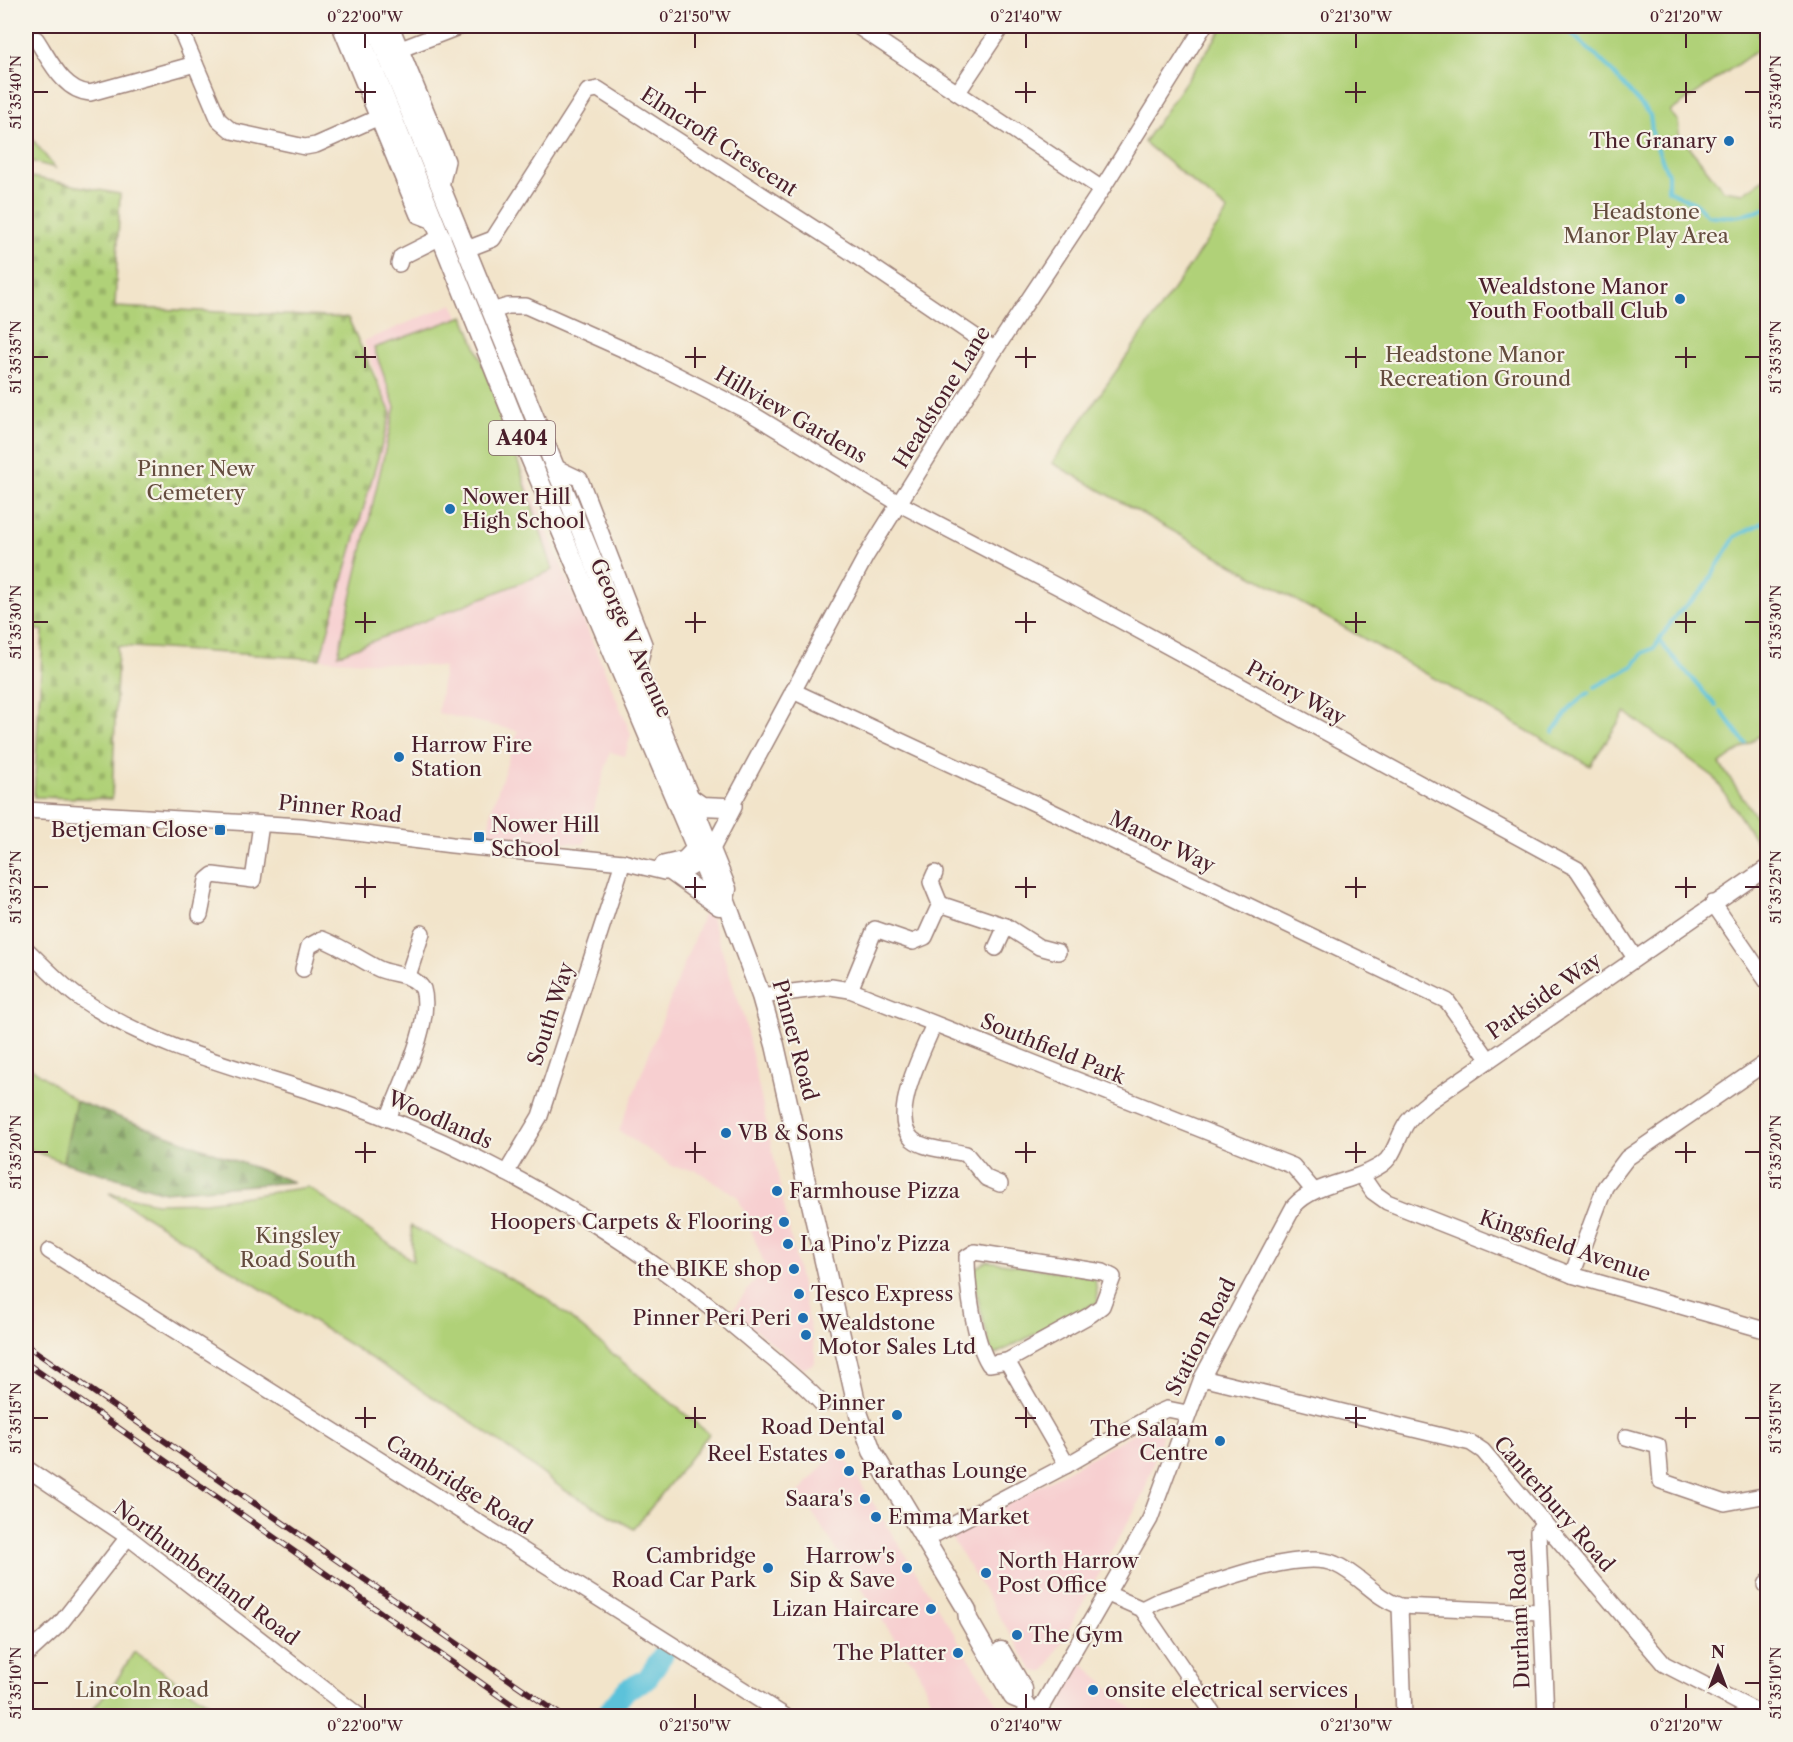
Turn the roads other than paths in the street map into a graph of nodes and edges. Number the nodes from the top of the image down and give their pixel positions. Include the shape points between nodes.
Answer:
1 (179, 26) edge
2 (340, 26) edge
3 (356, 26) edge
4 (375, 26) edge
5 (391, 26) edge
6 (461, 26) edge
7 (857, 26) edge
8 (1002, 26) edge
9 (1204, 26) edge
10 (36, 39) dead end
11 (401, 50) junction
12 (195, 64) junction
13 (958, 92) junction
14 (377, 118) junction
15 (441, 186) junction
16 (1102, 189) junction
17 (440, 229) junction
18 (467, 249) junction
19 (399, 264) dead end
20 (492, 311) junction
21 (995, 350) junction
22 (557, 468) junction
23 (900, 504) junction
24 (585, 538) junction
25 (570, 555) junction
26 (638, 670) junction
27 (793, 691) junction
28 (692, 799) junction
29 (729, 804) junction
30 (26, 810) edge
31 (261, 824) junction
32 (704, 848) junction
33 (623, 862) junction
34 (1767, 867) edge
35 (665, 870) junction
36 (934, 873) dead end
37 (1713, 903) junction
38 (940, 904) junction
39 (728, 906) junction
40 (200, 915) dead end
41 (1006, 926) junction
42 (422, 933) dead end
43 (996, 948) dead end
44 (26, 949) edge
45 (1058, 952) dead end
46 (1635, 958) junction
47 (303, 969) dead end
48 (408, 976) junction
49 (1767, 983) edge
50 (850, 990) junction
51 (761, 996) junction
52 (934, 1024) junction
53 (1489, 1060) junction
54 (1767, 1061) edge
55 (388, 1119) junction
56 (506, 1173) junction
57 (1362, 1176) junction
58 (1000, 1184) dead end
59 (1314, 1191) junction
60 (49, 1251) dead end
61 (1572, 1275) junction
62 (1767, 1330) edge
63 (1007, 1361) junction
64 (1202, 1378) junction
65 (822, 1404) dead end
66 (1187, 1413) junction
67 (1626, 1437) dead end
68 (1067, 1465) junction
69 (26, 1468) edge
70 (1767, 1495) edge
71 (1544, 1522) junction
72 (128, 1537) junction
73 (924, 1540) junction
74 (1108, 1593) junction
75 (1401, 1606) junction
76 (1142, 1609) junction
77 (1540, 1612) junction
78 (26, 1637) edge
79 (39, 1646) junction
80 (26, 1655) edge
81 (359, 1716) edge
82 (786, 1716) edge
83 (1035, 1716) edge
84 (1215, 1716) edge
85 (1404, 1716) edge
86 (1546, 1716) edge
87 (1765, 1716) edge

1 - 12 street
2 - 14 street
3 - 17 main road, George V Avenue / A404
4 - 15 main road, George V Avenue / A404
5 - 11 street
6 - 11 street
7 - 13 street
8 - 13 street
9 - 16 street, Headstone Lane
10 - 12 street via 66,83 77,92 90,93
11 - 15 street via 447,161
12 - 14 street via 219,120 232,132 305,147
13 - 16 street
14 - 17 street via 418,215
15 - 18 main road, George V Avenue / A404
16 - 21 street, Headstone Lane
17 - 19 street via 401,257
17 - 25 main road, George V Avenue / A404
18 - 20 main road, George V Avenue / A404
18 - 21 street, Elmcroft Crescent via 493,238 588,91 598,89
20 - 22 main road, George V Avenue / A404
20 - 23 street, Hillview Gardens via 526,306 647,360 747,411
21 - 23 street, Headstone Lane
22 - 24 main road, George V Avenue / A404
22 - 26 street, George V Avenue via 580,479 644,644
23 - 27 street, Headstone Lane via 866,556
23 - 46 street, Priory Way via 1577,869
24 - 25 main road
24 - 26 main road, George V Avenue / A404
25 - 32 main road, George V Avenue / A404
26 - 28 main road, George V Avenue / A404
27 - 29 street, Headstone Lane
27 - 53 street, Manor Way via 1447,1001
28 - 29 main road via 702,807
28 - 32 main road, George V Avenue / A404
29 - 32 street, Headstone Lane
30 - 31 street, Pinner Road
31 - 33 street, Pinner Road
31 - 40 street via 253,880 213,875 207,880
32 - 35 street via 664,864
32 - 39 main road, Pinner Road / A404 via 727,889
33 - 35 street, Pinner Road
33 - 56 street, South Way via 540,1116
34 - 37 street, Parkside Way
35 - 39 main road
36 - 38 street via 931,882
37 - 46 street, Parkside Way
37 - 49 street
38 - 41 street
38 - 50 street via 925,937 913,942 875,929
39 - 51 main road, Pinner Road / A404
41 - 43 street
41 - 45 street via 1039,947
42 - 48 street
44 - 55 street, Woodlands via 80,998 169,1047 323,1094
46 - 53 street, Parkside Way
47 - 48 street via 309,946 322,939 378,968
48 - 55 street via 418,983 425,996 422,1023
50 - 51 street, Southfield Park via 831,987
50 - 52 street, Southfield Park
51 - 73 main road, Pinner Road / A404 via 859,1415 872,1451
52 - 58 street via 904,1100 905,1125 911,1138 924,1145 966,1154 986,1178
52 - 59 street, Southfield Park via 1293,1166
53 - 57 street, Parkside Way via 1416,1112 1390,1156
54 - 61 street via 1627,1158 1605,1187
55 - 56 street, Woodlands
56 - 65 street, Woodlands via 621,1241 704,1301 812,1385
57 - 59 street, Station Road
57 - 61 street, Kingsfield Avenue via 1387,1202
59 - 64 street, Station Road via 1294,1206
60 - 82 street, Cambridge Road
61 - 62 street, Kingsfield Avenue
63 - 63 street via 989,1364 981,1352 967,1257 975,1252 1103,1272 1113,1277 1102,1306
63 - 68 street
64 - 66 street, Station Road
64 - 71 street, Canterbury Road via 1471,1443 1484,1451
66 - 68 street via 1167,1409 1153,1415
66 - 74 street, Station Road via 1157,1506
67 - 70 street via 1658,1446 1661,1481 1725,1503
68 - 73 street
69 - 72 street, Northumberland Road
71 - 77 street, Durham Road via 1538,1531
71 - 87 street, Canterbury Road via 1664,1664
72 - 79 street
72 - 81 street, Northumberland Road
73 - 83 main road, Pinner Road / A404 via 1013,1697 1023,1701
74 - 76 street
74 - 83 street, Station Road
75 - 76 street via 1388,1602 1335,1564 1317,1560 1268,1566
75 - 77 street
75 - 85 street
76 - 84 street
77 - 86 street, Durham Road
78 - 79 street
79 - 80 street

